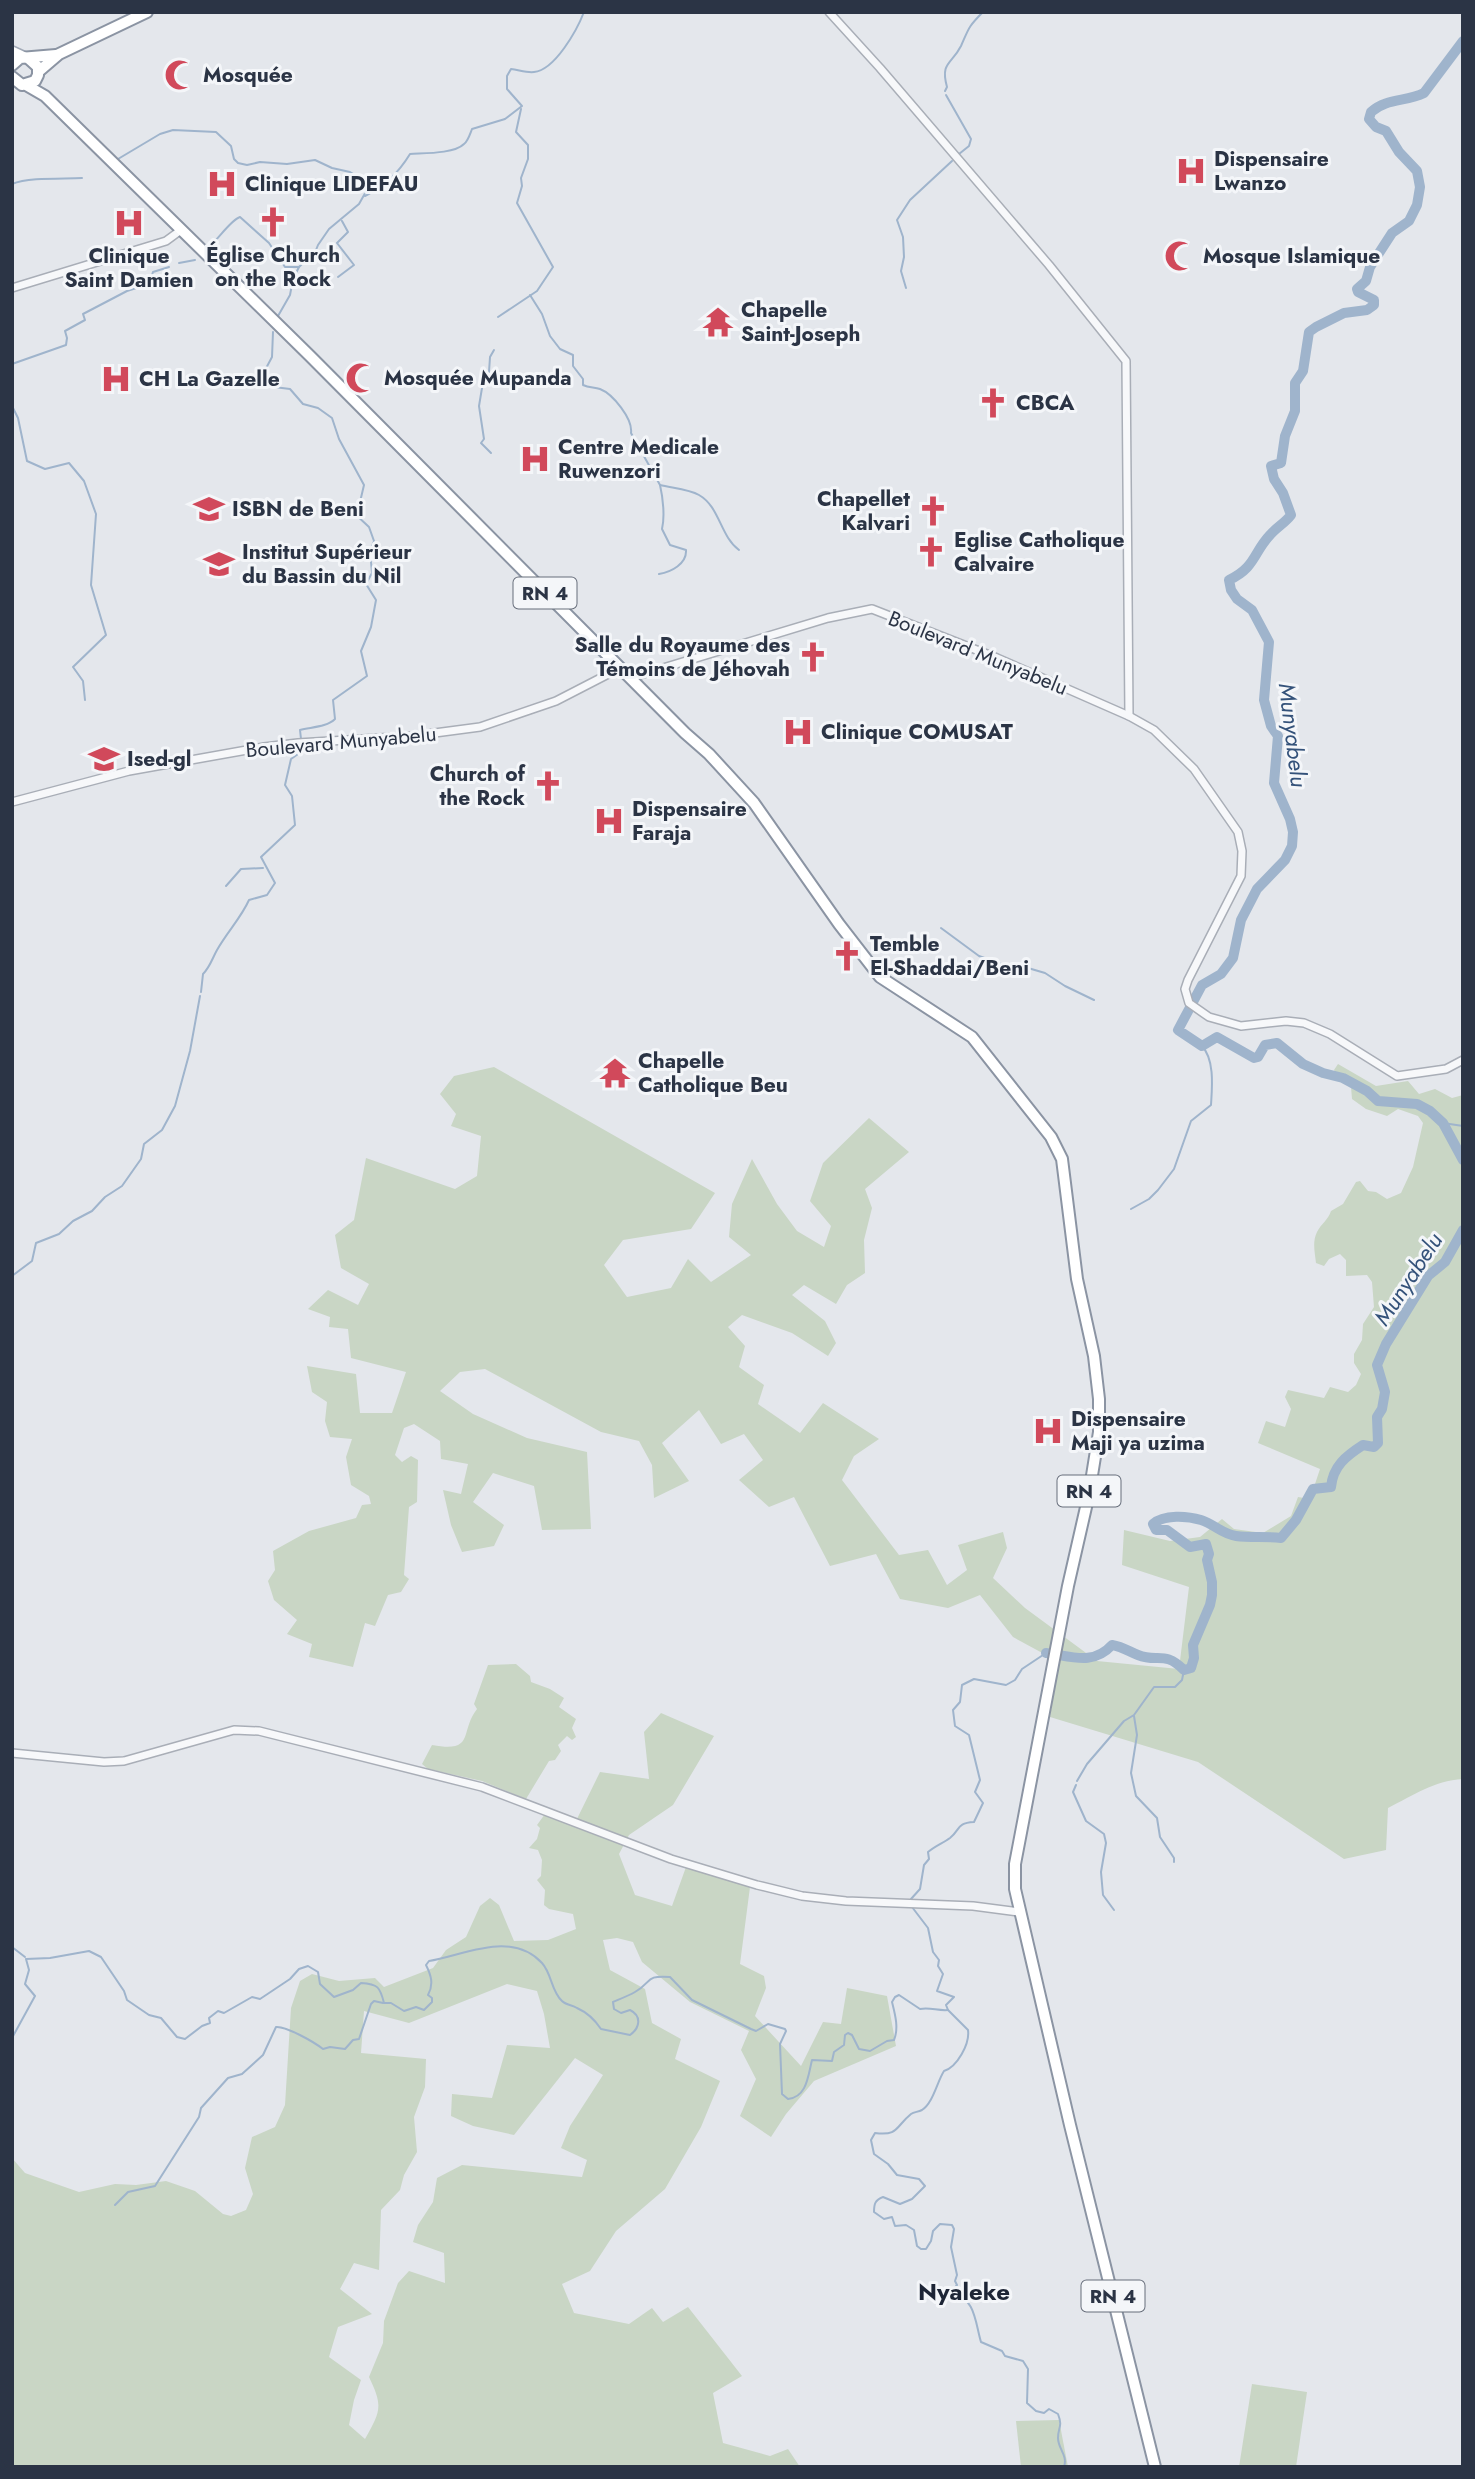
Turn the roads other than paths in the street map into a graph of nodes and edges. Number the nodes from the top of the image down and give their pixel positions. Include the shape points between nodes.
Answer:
1 (147, 12) edge
2 (829, 12) edge
3 (12, 51) edge
4 (59, 54) junction
5 (27, 57) junction
6 (12, 65) edge
7 (38, 75) junction
8 (17, 83) edge
9 (45, 96) junction
10 (181, 230) junction
11 (12, 288) edge
12 (620, 668) junction
13 (630, 678) junction
14 (1129, 716) junction
15 (12, 802) edge
16 (1463, 1060) edge
17 (12, 1753) edge
18 (1019, 1912) junction
19 (1155, 2467) edge

1 - 4 highway
2 - 14 street via 1049,265 1126,361
3 - 5 main road
4 - 5 highway
4 - 7 highway
5 - 6 highway
5 - 7 highway via 35,62
7 - 8 highway
7 - 9 highway, RN 4
8 - 9 highway
9 - 10 highway, RN 4
10 - 11 street via 166,240
10 - 12 highway, RN 4
12 - 13 highway, RN 4
12 - 15 street, Boulevard Munyabelu via 556,701 480,727 301,743 129,771
13 - 14 street, Boulevard Munyabelu via 872,609
13 - 18 highway, RN 4 via 754,803 880,977 972,1037 1051,1137 1062,1159 1077,1279 1100,1399 1099,1432 1015,1864
14 - 16 street, Boulevard Munyabelu via 1154,730 1194,769 1238,832 1241,876 1188,980 1185,989 1193,1006 1218,1021 1241,1026 1286,1021 1317,1027 1397,1076 1446,1069
17 - 18 street via 124,1761 234,1730 259,1731 482,1787 671,1858 802,1896
18 - 19 highway, RN 4

